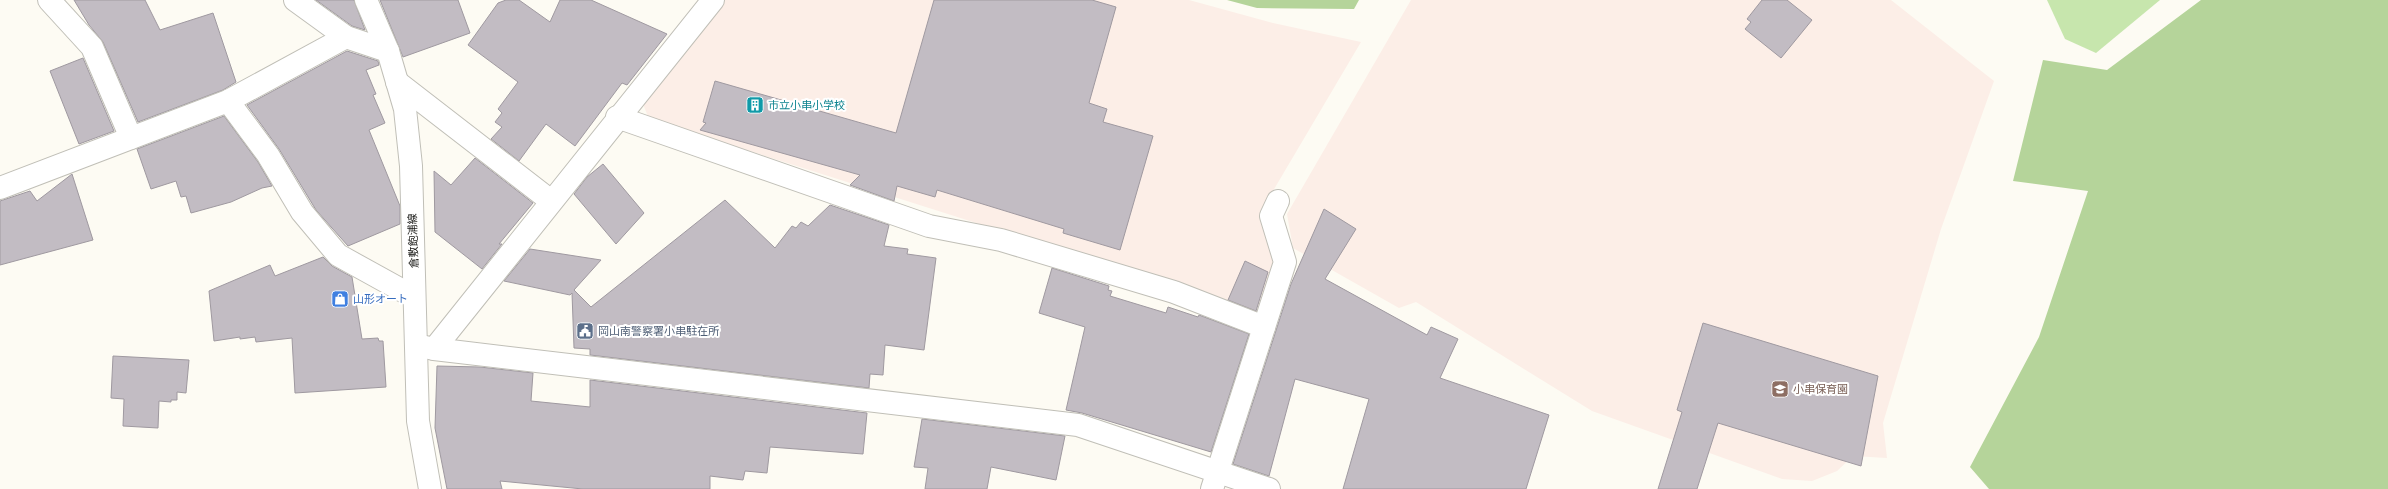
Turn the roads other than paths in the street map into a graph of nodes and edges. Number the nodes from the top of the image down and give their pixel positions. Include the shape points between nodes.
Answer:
1 (48, 0) edge
2 (295, 0) edge
3 (366, 0) edge
4 (713, 0) edge
5 (695, 9) edge
6 (346, 37) junction
7 (388, 52) junction
8 (397, 82) junction
9 (228, 101) junction
10 (617, 118) junction
11 (131, 138) junction
12 (0, 188) edge
13 (551, 201) junction
14 (1278, 201) dead end
15 (414, 297) junction
16 (1264, 327) junction
17 (425, 347) junction
18 (1215, 480) edge
19 (430, 489) edge
20 (1269, 489) edge

1 - 11 street via 92,47
2 - 6 street
3 - 7 street, 倉敷飽浦線
4 - 5 street
5 - 10 street
6 - 7 street
6 - 9 street
7 - 8 street, 倉敷飽浦線
8 - 13 street
8 - 15 street, 倉敷飽浦線 via 405,109 411,166
9 - 11 street
9 - 15 street via 268,155 302,212 338,255
10 - 13 street
10 - 16 street via 929,226 1002,240 1174,292
11 - 12 street
13 - 17 street
14 - 16 street via 1272,216 1285,262
15 - 17 street, 倉敷飽浦線
16 - 18 street
17 - 18 street via 1078,425
17 - 19 street, 倉敷飽浦線 via 418,421
18 - 20 street

